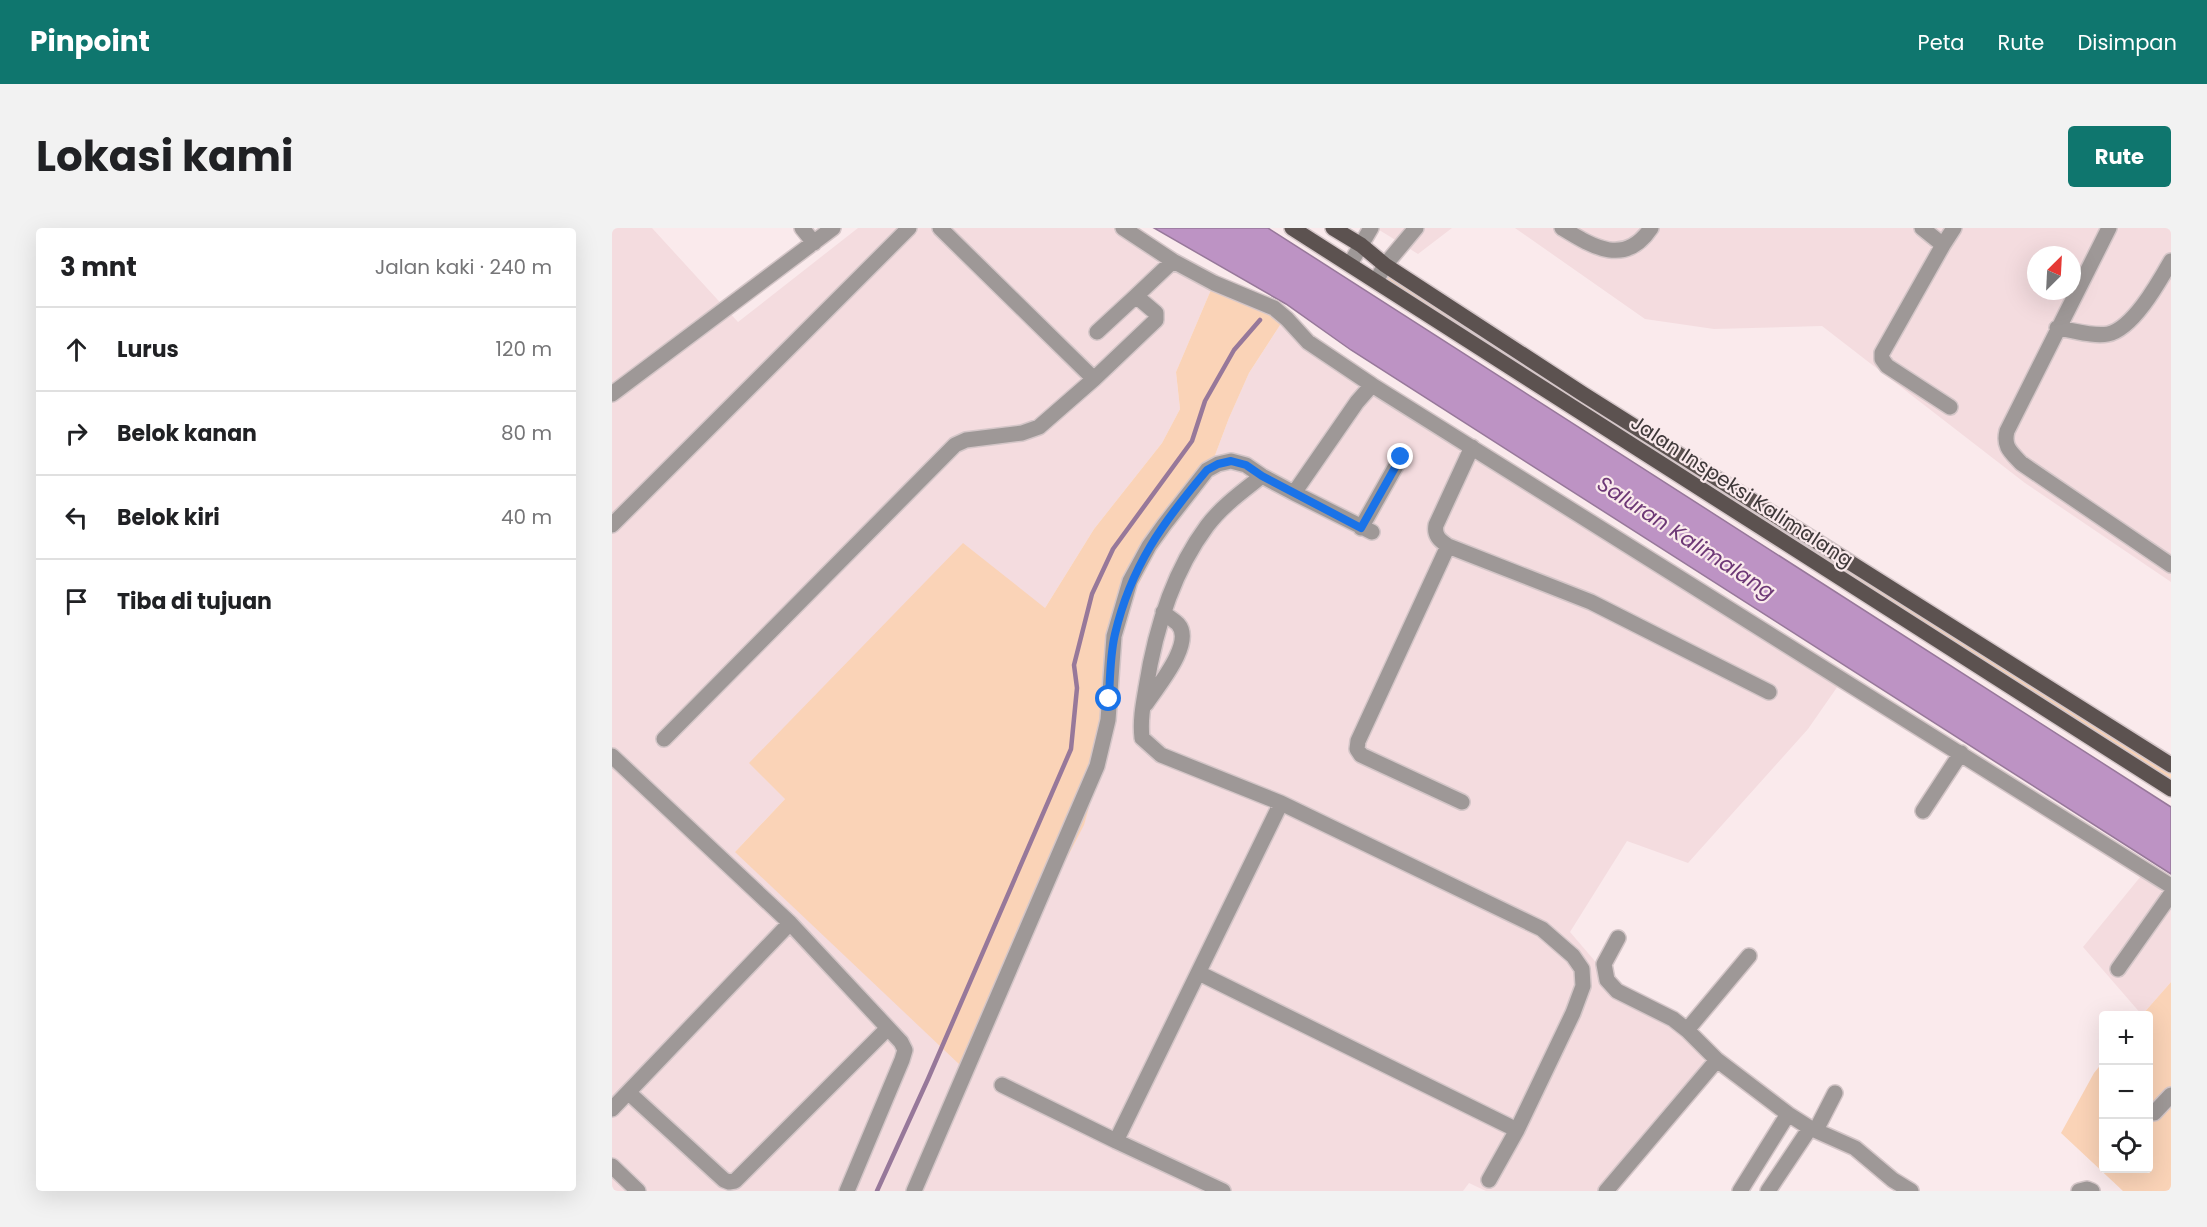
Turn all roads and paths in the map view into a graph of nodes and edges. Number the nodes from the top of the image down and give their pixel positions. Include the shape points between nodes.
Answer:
1 (802, 228) edge
2 (832, 228) edge
3 (909, 228) edge
4 (940, 228) edge
5 (1123, 228) edge
6 (1292, 228) edge
7 (1371, 228) edge
8 (1416, 228) edge
9 (1562, 228) edge
10 (1652, 228) edge
11 (1922, 228) edge
12 (1954, 228) edge
13 (2109, 228) edge
14 (1337, 230) edge
15 (814, 243) junction
16 (1360, 245) junction
17 (1942, 245) junction
18 (1343, 260) junction
19 (1173, 261) junction
20 (2171, 261) edge
21 (1385, 265) junction
22 (1376, 281) junction
23 (2166, 282) edge
24 (1136, 296) junction
25 (2057, 328) junction
26 (1097, 332) dead end
27 (1094, 379) junction
28 (1372, 386) junction
29 (612, 394) edge
30 (1583, 394) junction
31 (1950, 408) dead end
32 (1577, 411) junction
33 (1472, 447) junction
34 (1401, 457) dead end
35 (1262, 476) junction
36 (1294, 493) junction
37 (612, 525) edge
38 (1448, 546) junction
39 (2171, 565) edge
40 (1916, 602) junction
41 (1162, 612) junction
42 (1902, 618) junction
43 (1770, 692) dead end
44 (1143, 709) junction
45 (664, 739) dead end
46 (1961, 753) junction
47 (614, 763) edge
48 (2171, 766) edge
49 (2166, 786) edge
50 (1462, 802) dead end
51 (1281, 803) junction
52 (1923, 811) dead end
53 (2171, 886) edge
54 (2171, 894) edge
55 (790, 923) junction
56 (1618, 938) dead end
57 (1749, 956) dead end
58 (2118, 969) dead end
59 (1199, 973) junction
60 (888, 1028) junction
61 (1687, 1030) junction
62 (1717, 1060) junction
63 (1002, 1085) dead end
64 (629, 1093) junction
65 (1835, 1093) dead end
66 (2171, 1095) edge
67 (612, 1109) edge
68 (2154, 1113) dead end
69 (1788, 1114) junction
70 (1813, 1129) junction
71 (1516, 1130) junction
72 (1116, 1141) junction
73 (612, 1166) edge
74 (1490, 1180) dead end
75 (638, 1191) edge
76 (847, 1191) edge
77 (914, 1191) edge
78 (1223, 1191) edge
79 (1606, 1191) edge
80 (1740, 1191) edge
81 (1768, 1191) edge
82 (1911, 1191) edge
83 (2079, 1191) edge
84 (2092, 1191) edge

1 - 15 street
2 - 15 street
3 - 37 street
4 - 27 street
5 - 19 street
6 - 18 main road, Jalan Inspeksi Kalimalang
7 - 16 street
8 - 21 street
9 - 10 street via 1594,247 1614,251 1634,246
11 - 17 street
12 - 17 street
13 - 25 street
14 - 16 main road, Jalan Inspeksi Kalimalang
15 - 29 street
16 - 18 street
16 - 21 main road, Jalan Inspeksi Kalimalang
17 - 31 street via 1882,359
18 - 22 main road, Jalan Inspeksi Kalimalang
19 - 24 street
19 - 28 street via 1274,308 1308,342
20 - 23 street
21 - 22 street
21 - 30 main road, Jalan Inspeksi Kalimalang
22 - 32 main road, Jalan Inspeksi Kalimalang
23 - 25 street via 2121,329 2108,334
24 - 26 street
24 - 27 street via 1156,314 1156,320
25 - 39 street via 2007,431 2008,450 2021,463
27 - 45 street via 1039,427 955,445
28 - 33 street
28 - 36 street
30 - 32 main road
30 - 40 main road, Jalan Inspeksi Kalimalang
32 - 42 main road, Jalan Inspeksi Kalimalang
33 - 38 street via 1437,525 1437,536
33 - 46 street
34 - 36 street via 1367,530
35 - 36 street
35 - 41 street via 1226,504 1208,525 1190,551
35 - 77 street via 1231,461 1207,470 1149,546 1130,582 1114,636 1108,720 1097,766
38 - 43 street via 1591,602
38 - 50 street via 1357,749
40 - 42 main road
40 - 48 main road, Jalan Inspeksi Kalimalang
41 - 44 street
41 - 44 street via 1179,625 1184,641
42 - 49 main road, Jalan Inspeksi Kalimalang
44 - 51 street via 1142,738 1161,755
46 - 52 street
46 - 53 street
47 - 55 street
48 - 49 street
51 - 59 street
51 - 71 street via 1542,929 1573,956 1582,969 1583,986
54 - 58 street
55 - 60 street
55 - 64 street
56 - 61 street via 1604,964 1607,980 1617,991
57 - 61 street
59 - 71 street
59 - 72 street
60 - 64 street via 735,1181 724,1180
60 - 76 street via 905,1050
61 - 62 street
62 - 69 street
62 - 79 street
63 - 72 street
64 - 67 street
65 - 70 street
66 - 68 street
69 - 70 street
69 - 80 street
70 - 81 street
70 - 82 street via 1855,1148
71 - 74 street
72 - 78 street
73 - 75 street
83 - 84 street

